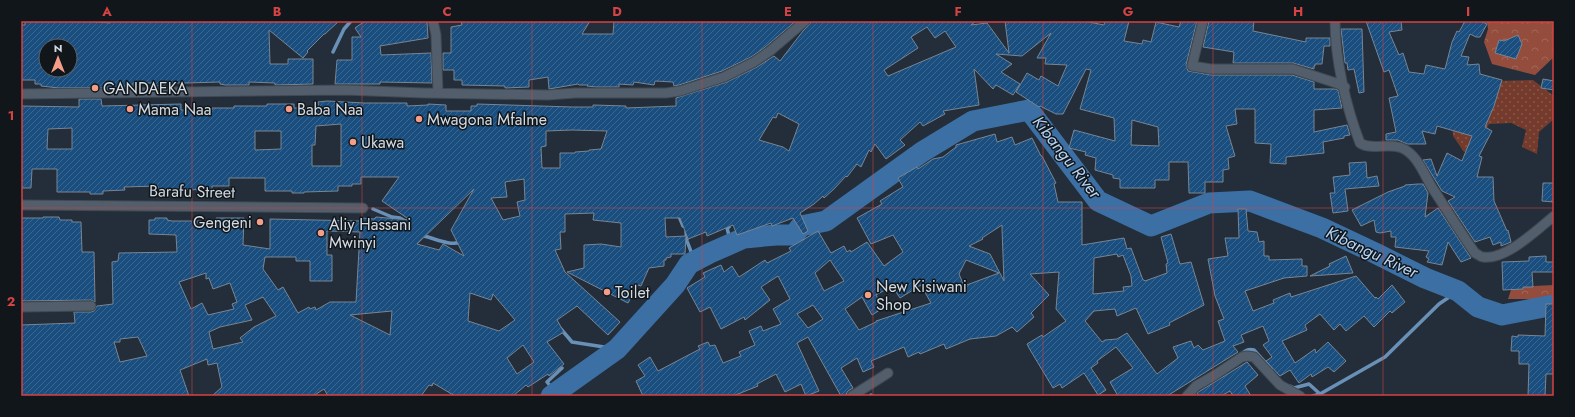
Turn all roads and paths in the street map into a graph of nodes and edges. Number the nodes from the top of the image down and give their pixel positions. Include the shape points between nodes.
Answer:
1 (433, 21) edge
2 (805, 21) edge
3 (1203, 21) edge
4 (1336, 21) edge
5 (1345, 88) junction
6 (438, 93) junction
7 (21, 94) edge
8 (21, 205) edge
9 (363, 208) dead end
10 (1554, 216) edge
11 (92, 306) dead end
12 (21, 307) edge
13 (888, 373) dead end
14 (852, 396) edge
15 (1187, 396) edge
16 (1300, 396) edge

1 - 6 street
2 - 6 street via 754,62 724,77 680,91 548,95
3 - 5 street via 1192,66 1211,69 1293,68
4 - 5 street via 1336,44
5 - 10 street via 1360,143 1368,146 1402,147 1410,153 1475,253 1482,257 1491,257 1517,246
6 - 7 street via 344,90
8 - 9 street, Barafu Street
11 - 12 street
13 - 14 street
15 - 16 street via 1196,386 1247,356 1254,357 1280,385

